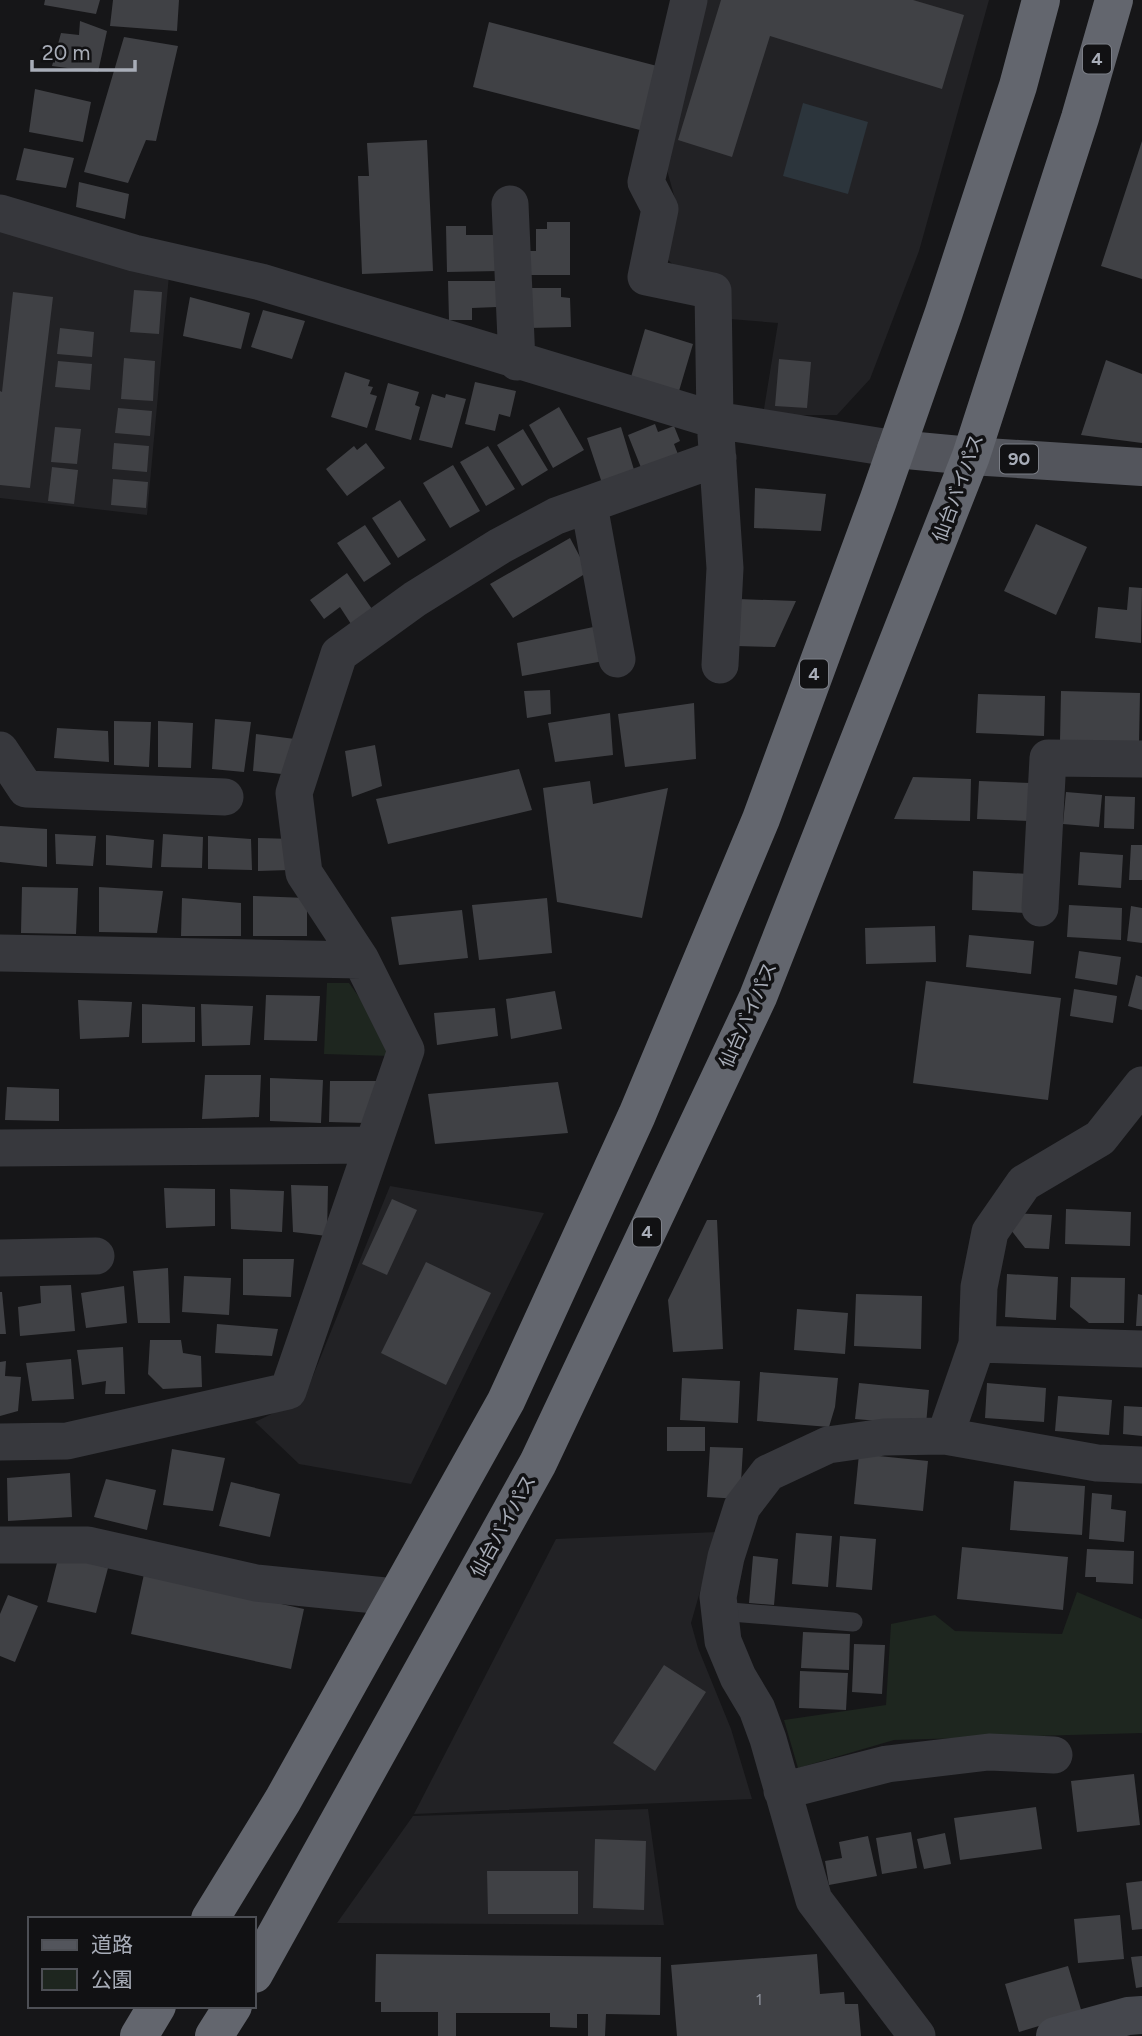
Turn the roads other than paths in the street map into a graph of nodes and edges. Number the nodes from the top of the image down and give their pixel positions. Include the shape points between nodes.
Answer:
1 (689, 0) edge
2 (1041, 0) edge
3 (1114, 0) edge
4 (510, 204) dead end
5 (0, 213) edge
6 (517, 362) junction
7 (715, 420) junction
8 (896, 449) junction
9 (971, 456) junction
10 (718, 458) junction
11 (1142, 467) edge
12 (589, 505) junction
13 (617, 659) dead end
14 (720, 665) dead end
15 (0, 750) edge
16 (1142, 759) edge
17 (225, 797) dead end
18 (1040, 908) dead end
19 (0, 953) edge
20 (360, 960) junction
21 (1142, 1085) edge
22 (373, 1145) junction
23 (0, 1148) edge
24 (96, 1256) dead end
25 (0, 1258) edge
26 (977, 1344) junction
27 (1142, 1349) edge
28 (945, 1436) junction
29 (0, 1443) edge
30 (1142, 1465) edge
31 (0, 1545) edge
32 (395, 1597) junction
33 (719, 1611) junction
34 (853, 1622) dead end
35 (1054, 1755) dead end
36 (782, 1791) junction
37 (211, 1917) edge
38 (256, 1969) edge
39 (156, 2008) edge
40 (232, 2008) edge
41 (1142, 2015) edge
42 (139, 2036) edge
43 (214, 2036) edge
44 (916, 2036) edge
45 (1055, 2036) edge

1 - 7 street via 646,182 660,209 646,277 713,291
2 - 8 highway, 4 via 1018,86
3 - 9 highway, 仙台バイパス / 4
4 - 6 street
5 - 6 street via 134,253 261,282
6 - 7 street
7 - 8 street
7 - 10 street
8 - 9 main road, 90
8 - 32 highway, 4 via 761,819 637,1115 506,1401
9 - 11 main road, 90
9 - 38 highway, 仙台バイパス / 4 via 758,997 538,1463
10 - 12 street
10 - 14 street via 725,568
12 - 13 street
12 - 20 street via 556,516 500,546 415,599 340,654 294,793 304,873
15 - 17 street via 26,789
16 - 18 street via 1048,758
19 - 20 street
20 - 22 street via 406,1050
21 - 26 street via 1100,1138 1024,1183 990,1232 979,1287
22 - 23 street
22 - 29 street via 288,1391 67,1441
24 - 25 street
26 - 27 street
26 - 28 street
28 - 30 street via 1097,1463
28 - 33 street via 884,1437 828,1445 768,1473 742,1507 726,1557
31 - 32 street via 88,1545 256,1583
32 - 37 highway, 4 via 283,1800
33 - 34 lane
33 - 36 street via 723,1641 757,1709
35 - 36 street via 989,1752 887,1764
36 - 44 street via 814,1900
39 - 42 highway
40 - 43 highway
41 - 45 street

